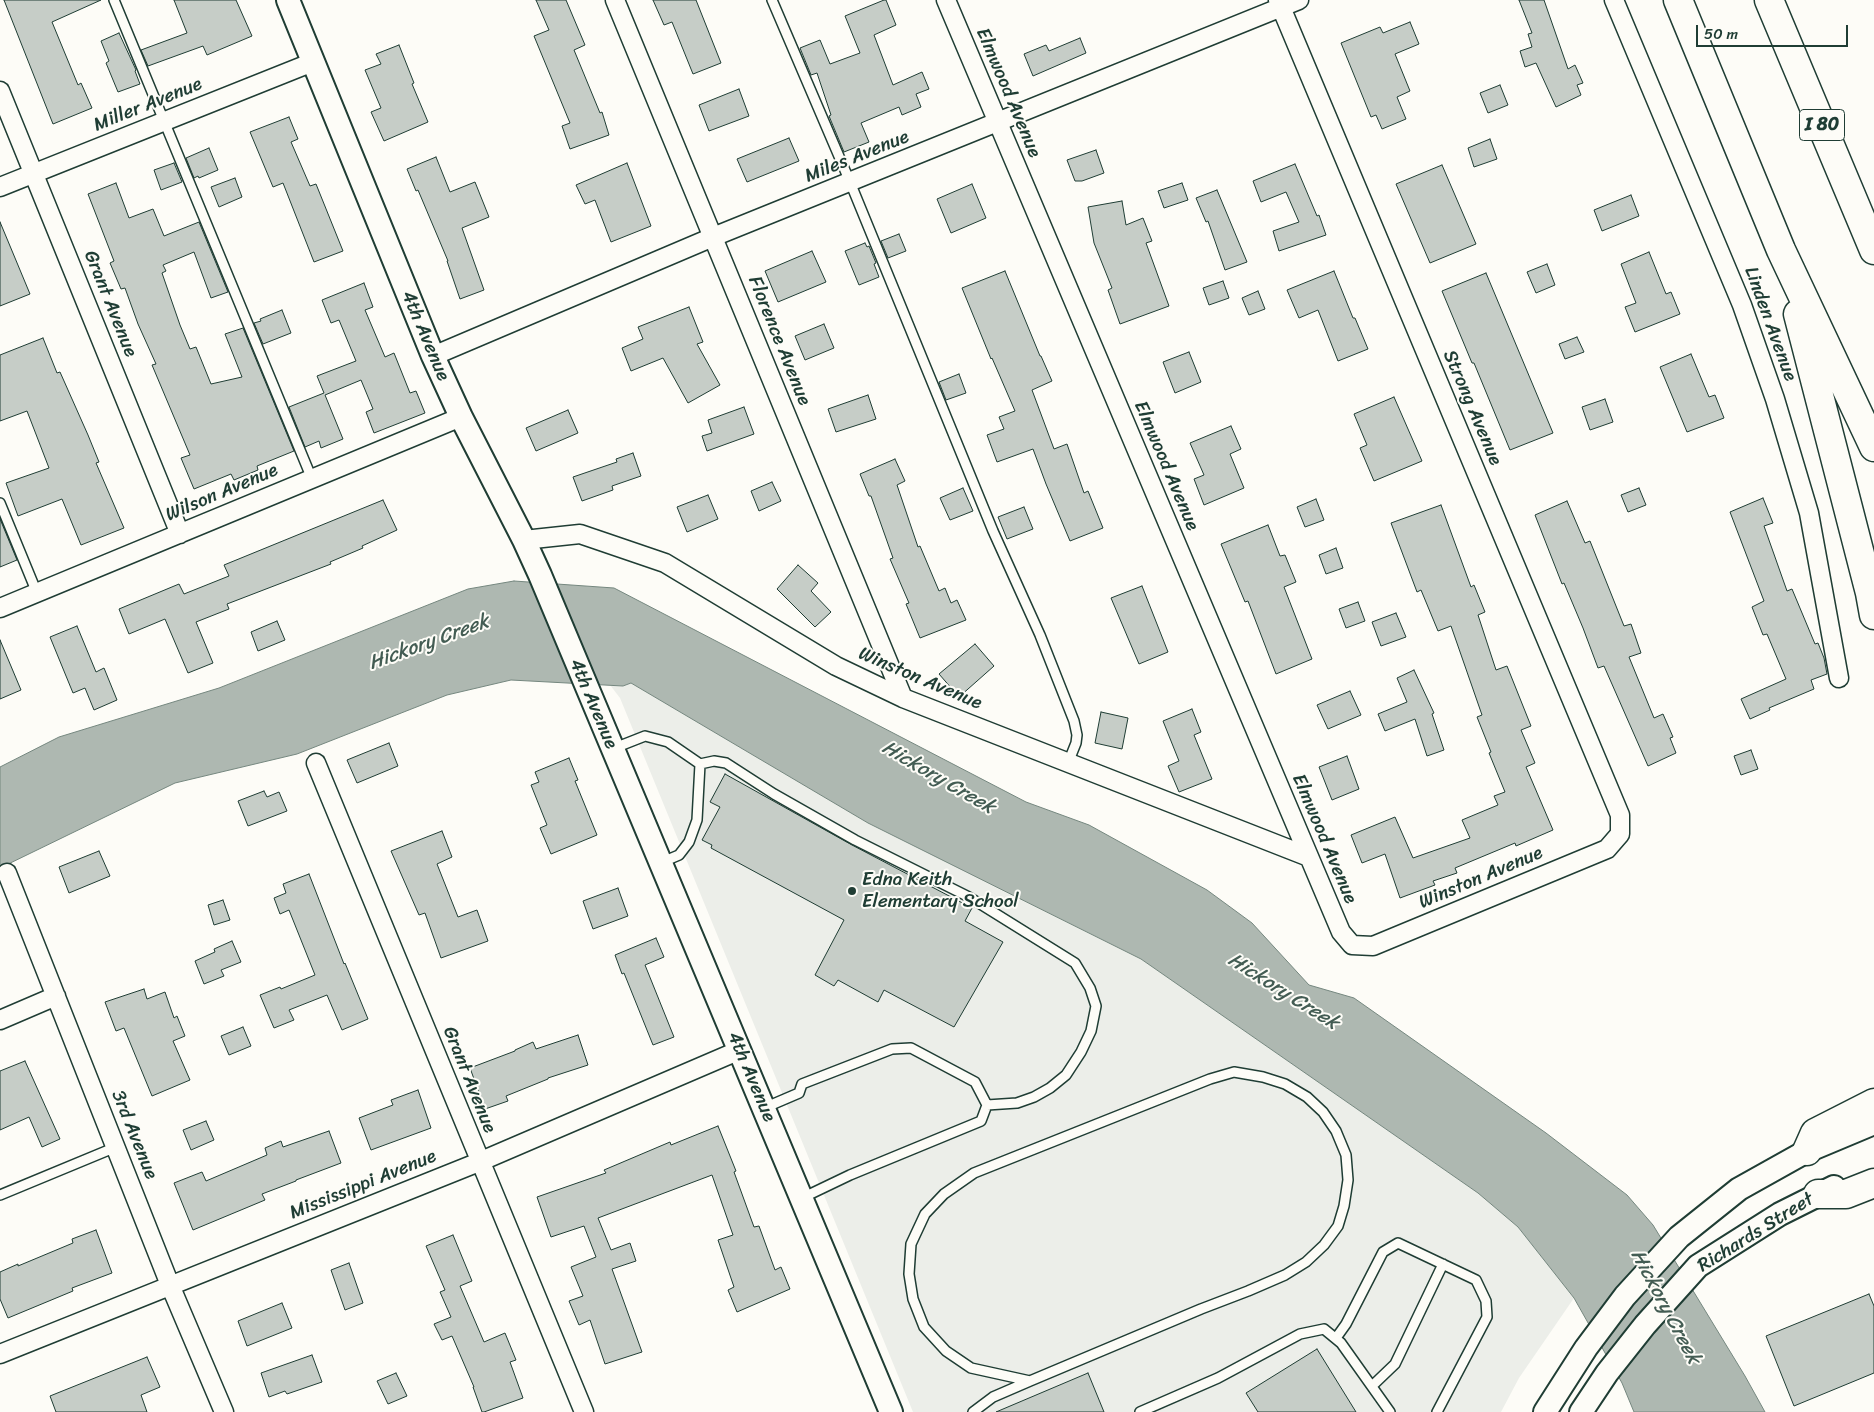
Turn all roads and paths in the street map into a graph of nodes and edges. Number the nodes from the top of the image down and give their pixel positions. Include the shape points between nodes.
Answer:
1 (114, 0) edge
2 (288, 0) edge
3 (614, 0) edge
4 (772, 0) edge
5 (946, 0) edge
6 (1299, 0) edge
7 (1614, 0) edge
8 (1678, 0) edge
9 (1769, 0) edge
10 (1280, 4) edge
11 (313, 62) junction
12 (0, 91) edge
13 (165, 121) junction
14 (997, 123) junction
15 (34, 173) junction
16 (850, 182) junction
17 (0, 187) edge
18 (713, 237) junction
19 (1781, 250) junction
20 (1874, 250) edge
21 (433, 356) junction
22 (461, 417) junction
23 (1874, 447) edge
24 (312, 479) junction
25 (0, 503) edge
26 (180, 534) junction
27 (524, 540) junction
28 (37, 593) junction
29 (0, 608) edge
30 (1874, 615) edge
31 (1838, 678) dead end
32 (903, 698) junction
33 (612, 750) junction
34 (316, 763) dead end
35 (1068, 763) junction
36 (700, 764) junction
37 (1620, 834) joint
38 (1309, 857) junction
39 (660, 863) junction
40 (7, 873) dead end
41 (1352, 945) joint
42 (56, 996) junction
43 (0, 1020) edge
44 (740, 1050) junction
45 (1874, 1103) edge
46 (987, 1105) junction
47 (764, 1108) junction
48 (1874, 1123) edge
49 (116, 1147) junction
50 (1807, 1151) junction
51 (479, 1162) junction
52 (1874, 1171) edge
53 (1874, 1184) edge
54 (0, 1194) edge
55 (1818, 1194) junction
56 (802, 1198) junction
57 (1443, 1264) junction
58 (170, 1285) junction
59 (1336, 1338) junction
60 (0, 1354) edge
61 (1030, 1381) junction
62 (1372, 1386) junction
63 (224, 1412) edge
64 (584, 1412) edge
65 (890, 1412) edge
66 (973, 1412) edge
67 (1140, 1412) edge
68 (1390, 1412) edge
69 (1437, 1412) edge
70 (1545, 1412) edge
71 (1581, 1412) edge

1 - 13 lane
2 - 11 street, 4th Avenue
3 - 18 street, Florence Avenue
4 - 16 lane
5 - 14 street, Elmwood Avenue
6 - 10 street, Miles Avenue
7 - 31 street, Linden Avenue via 1742,305 1775,399 1809,513
8 - 19 highway
9 - 20 highway, I 80
10 - 14 street, Miles Avenue
10 - 37 street, Strong Avenue via 1620,815
11 - 13 street, Miller Avenue
11 - 21 street, 4th Avenue
12 - 15 street, Grant Avenue
13 - 15 street, Miller Avenue
13 - 24 lane
14 - 16 street, Miles Avenue
14 - 38 street, Elmwood Avenue
15 - 17 street, Miller Avenue
15 - 26 street, Grant Avenue
16 - 18 street, Miles Avenue
16 - 35 lane via 1074,721 1076,743
18 - 21 street, Miles Avenue
18 - 32 street, Florence Avenue
19 - 23 highway
19 - 30 highway
21 - 22 street, 4th Avenue
22 - 24 street, Wilson Avenue
22 - 27 street, 4th Avenue
24 - 26 street, Wilson Avenue
25 - 28 lane
26 - 28 street, Wilson Avenue
27 - 32 street, Winston Avenue via 580,534 665,563 836,666
27 - 33 street, 4th Avenue
28 - 29 street, Wilson Avenue
32 - 35 street, Winston Avenue
33 - 36 lane via 645,736 668,742
33 - 39 street, 4th Avenue
34 - 51 street, Grant Avenue
35 - 38 street, Winston Avenue
36 - 39 lane via 697,820 689,842 680,855
36 - 46 lane via 726,763 855,840 969,897 1075,964 1090,988 1096,1006 1091,1031 1081,1052 1066,1074 1042,1092 1017,1103
37 - 41 street, Winston Avenue via 1607,849 1373,946
38 - 41 street, Elmwood Avenue via 1341,932
39 - 44 street, 4th Avenue
40 - 42 street, 3rd Avenue
42 - 43 street
42 - 49 street, 3rd Avenue
44 - 47 street, 4th Avenue
44 - 51 street, Mississippi Avenue
45 - 50 highway via 1815,1133
46 - 47 lane via 975,1082 911,1048 892,1049 802,1084 799,1093
46 - 56 lane via 980,1121
47 - 56 street, 4th Avenue
48 - 50 street, Richards Street
49 - 54 lane
49 - 58 street, 3rd Avenue
50 - 70 street, Richards Street via 1738,1189 1679,1237 1625,1296 1586,1348
51 - 58 street, Mississippi Avenue
51 - 64 street, Grant Avenue
52 - 55 street, Richards Street
53 - 55 highway via 1846,1194
55 - 71 street, Richards Street via 1698,1266 1645,1325
56 - 65 street, 4th Avenue
57 - 59 lane via 1398,1243 1383,1252
57 - 62 lane via 1395,1364
57 - 69 lane via 1476,1280 1486,1301 1486,1317
58 - 60 street, Mississippi Avenue
58 - 63 street, 3rd Avenue
59 - 62 lane
59 - 67 lane via 1324,1329 1300,1334 1218,1378
61 - 61 lane via 1285,1275 1324,1245 1338,1226 1348,1180 1346,1155 1336,1131 1323,1112 1307,1097 1285,1084 1234,1072 974,1173 944,1194 925,1214 911,1244 909,1274 912,1299 924,1327 946,1351 971,1368
61 - 66 lane via 993,1398
62 - 68 lane

